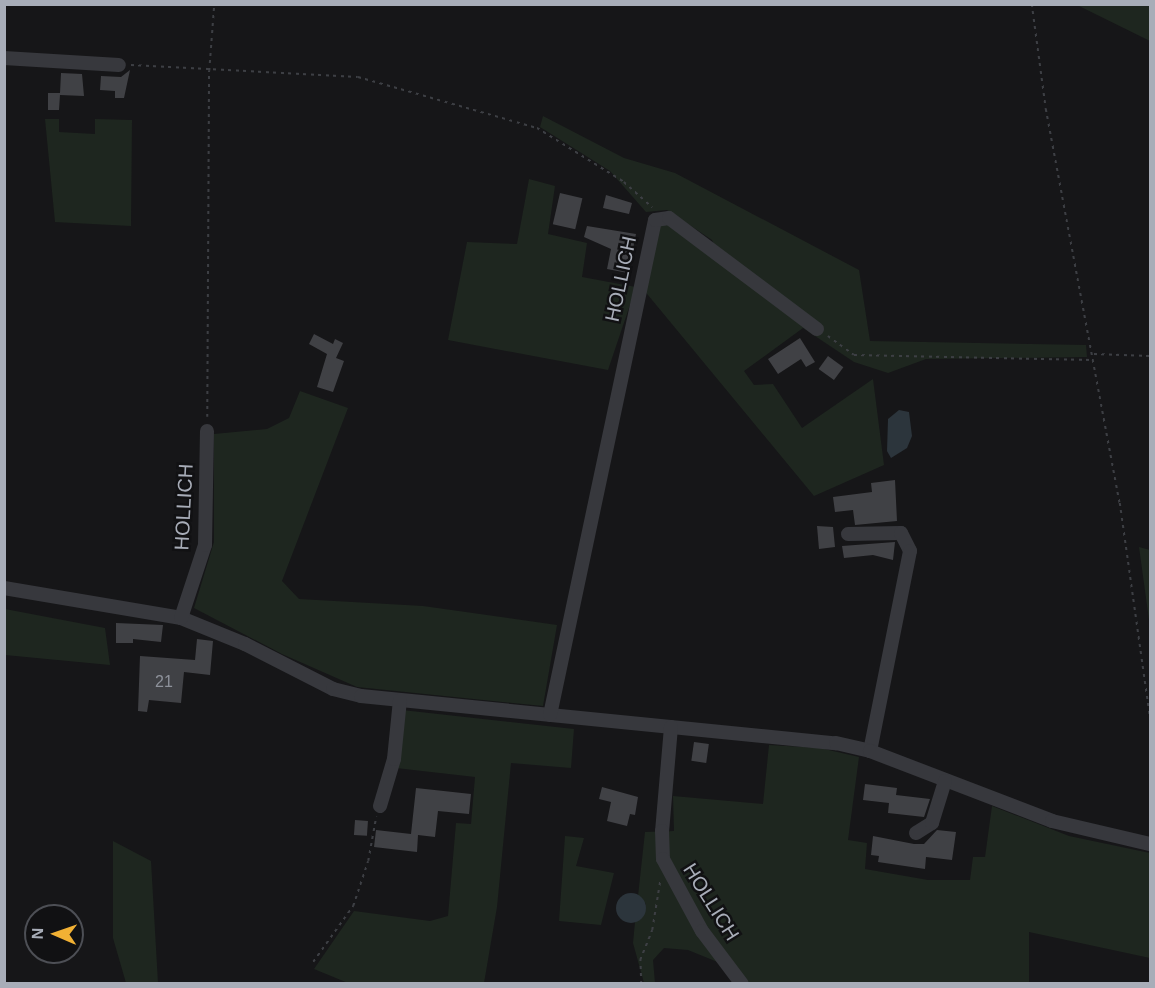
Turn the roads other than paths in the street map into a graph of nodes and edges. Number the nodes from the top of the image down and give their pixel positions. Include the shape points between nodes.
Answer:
1 (4, 58) edge
2 (119, 64) road end
3 (817, 329) road end
4 (207, 431) road end
5 (848, 534) dead end
6 (4, 588) edge
7 (181, 618) junction
8 (400, 700) junction
9 (550, 715) junction
10 (672, 727) junction
11 (870, 751) junction
12 (945, 781) junction
13 (380, 806) road end
14 (916, 833) dead end
15 (1150, 844) edge
16 (742, 984) edge

1 - 2 street
3 - 9 street, HOLLICH via 669,218 659,217 652,225
4 - 7 street, HOLLICH via 204,545
5 - 11 street via 901,533 910,551
6 - 7 street
7 - 8 street via 245,644 333,689
8 - 9 street
8 - 13 street via 394,759
9 - 10 street
10 - 11 street via 836,743
10 - 16 street, HOLLICH via 663,859 702,931
11 - 12 street
12 - 14 street via 932,823
12 - 15 street via 1052,821

